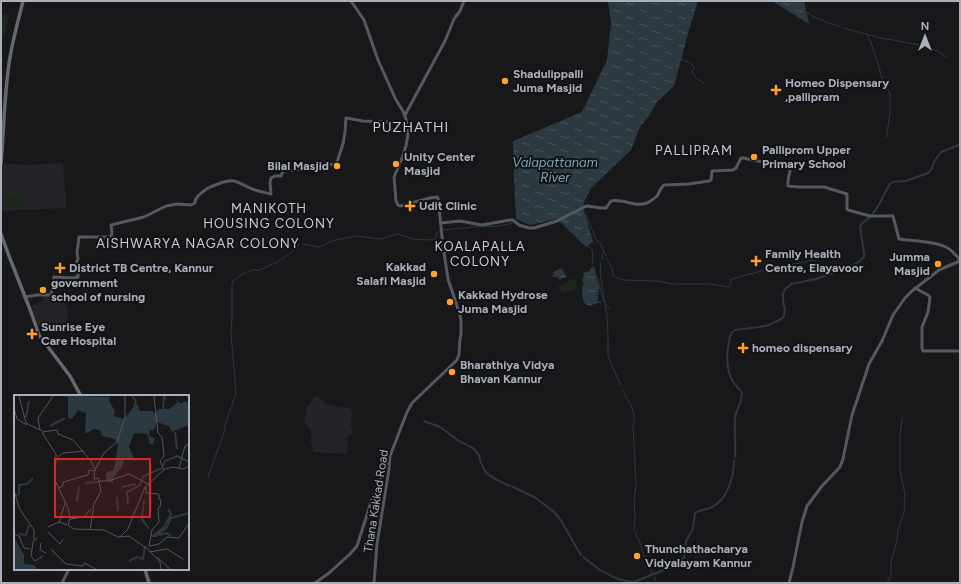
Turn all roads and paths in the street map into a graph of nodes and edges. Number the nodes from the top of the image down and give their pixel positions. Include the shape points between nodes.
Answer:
1 (22, 1) edge
2 (351, 1) edge
3 (464, 1) edge
4 (405, 115) junction
5 (406, 123) junction
6 (1, 152) edge
7 (1, 163) edge
8 (441, 223) junction
9 (1, 230) edge
10 (1, 234) edge
11 (3, 240) junction
12 (960, 261) edge
13 (915, 288) junction
14 (24, 298) junction
15 (960, 351) edge
16 (79, 395) edge
17 (390, 456) junction
18 (68, 570) edge
19 (146, 570) edge
20 (62, 583) edge
21 (150, 583) edge
22 (315, 583) edge
23 (374, 583) edge
24 (789, 583) edge

1 - 6 highway via 7,64
1 - 7 highway via 9,65
2 - 4 main road, Thana Kakkad Road via 364,20 378,60
3 - 4 main road
4 - 5 main road, Thana Kakkad Road
5 - 8 main road, Thana Kakkad Road via 406,146 394,177 396,201 400,206 437,197
5 - 14 main road via 346,118 343,144 336,165 315,165 283,171 281,176 271,178 271,194 254,190 239,182 225,181 206,188 191,205 166,206 144,217 110,225 111,237 79,237 75,268 78,277 54,277 51,295
8 - 12 main road via 460,221 482,225 511,220 532,228 557,221 584,207 606,208 609,202 615,200 647,203 657,196 664,185 709,181 712,171 733,170 743,158 791,166 788,186 824,188 847,194 847,210 863,215 893,216 899,239 946,247
8 - 17 main road, Thana Kakkad Road via 448,280 461,322 459,354 457,360 412,403
9 - 11 highway
10 - 11 highway
11 - 14 highway
12 - 13 main road via 939,270
13 - 15 main road via 930,297 922,328 923,351
13 - 24 main road via 894,314 870,364 852,415 840,467 807,506
14 - 16 highway via 39,338
17 - 22 main road via 372,499 357,546
17 - 23 main road, Thana Kakkad Road
18 - 20 main road
19 - 21 highway

